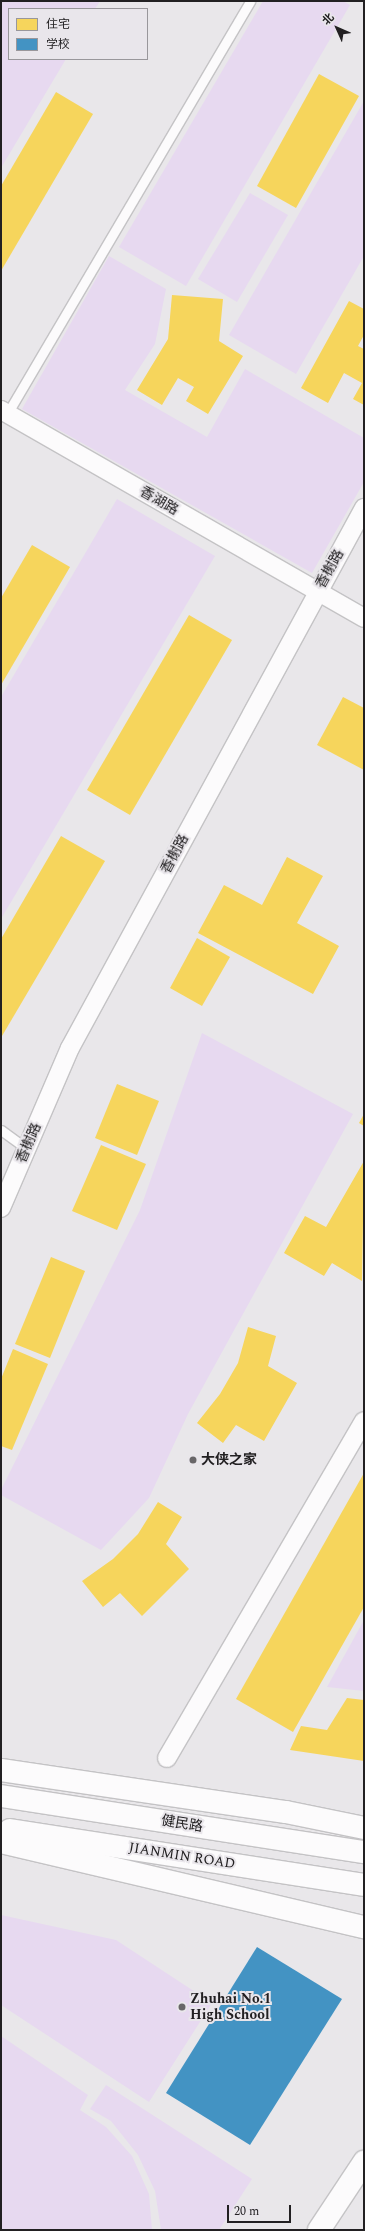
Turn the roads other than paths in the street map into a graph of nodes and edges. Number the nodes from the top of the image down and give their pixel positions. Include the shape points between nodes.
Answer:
1 (250, 1) edge
2 (4, 412) edge
3 (364, 508) edge
4 (317, 591) junction
5 (364, 618) edge
6 (1, 1130) edge
7 (27, 1149) junction
8 (1, 1208) edge
9 (364, 1420) edge
10 (167, 1758) dead end
11 (1, 1770) edge
12 (1, 1796) edge
13 (1, 1828) edge
14 (364, 1828) edge
15 (1, 1842) edge
16 (364, 1852) edge
17 (364, 1885) edge
18 (363, 1927) edge
19 (364, 2162) edge
20 (318, 2230) edge

1 - 2 lane
2 - 4 street, 香湖路
3 - 4 street, 香榭路
4 - 5 street, 香湖路
4 - 7 street, 香榭路 via 70,1048
6 - 7 lane
7 - 8 street, 香榭路
9 - 10 street
11 - 14 main road via 286,1812
12 - 16 main road, 健民路
13 - 17 main road, JIANMIN ROAD
15 - 18 main road
19 - 20 main road

